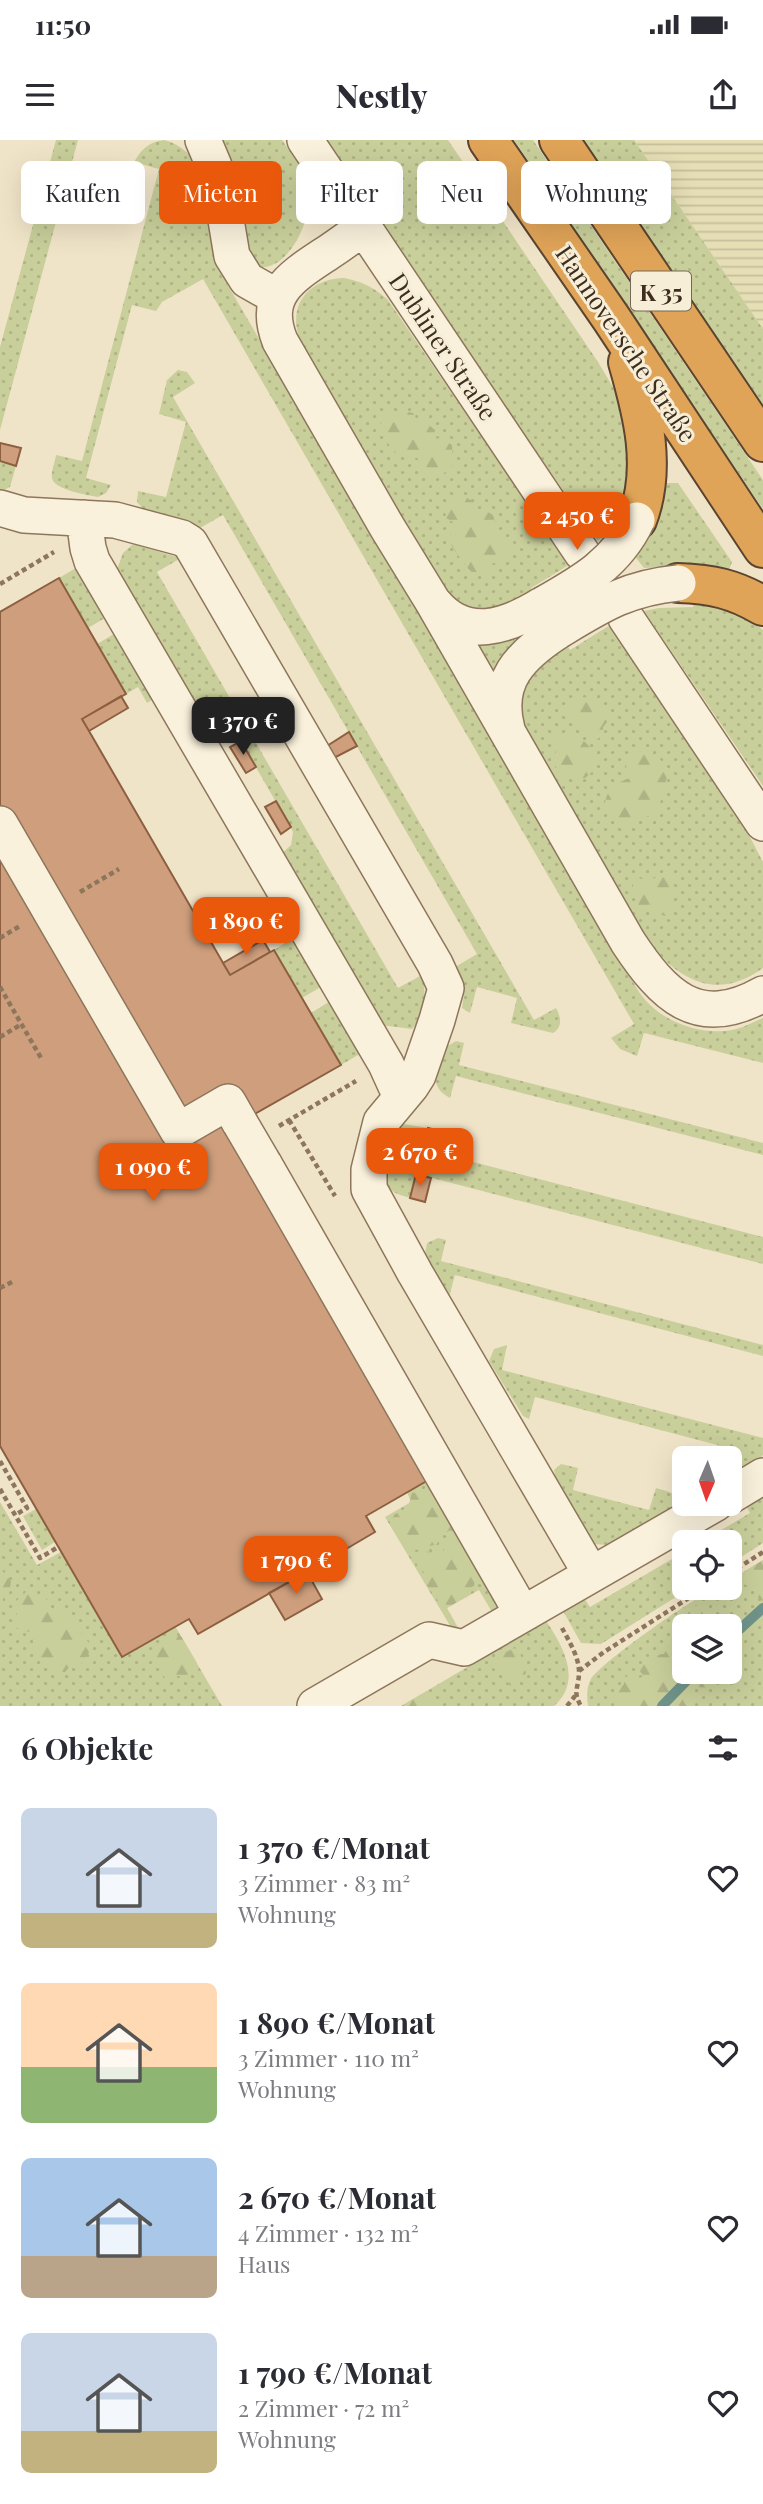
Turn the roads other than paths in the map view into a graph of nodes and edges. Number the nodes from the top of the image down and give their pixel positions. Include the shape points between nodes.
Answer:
1 (202, 140) edge
2 (305, 140) edge
3 (488, 140) edge
4 (559, 140) edge
5 (364, 227) junction
6 (277, 298) junction
7 (611, 317) junction
8 (763, 442) edge
9 (0, 509) edge
10 (637, 520) joint
11 (85, 526) junction
12 (763, 548) edge
13 (582, 553) dead end
14 (678, 583) joint
15 (433, 602) junction
16 (763, 606) edge
17 (550, 618) junction
18 (625, 618) dead end
19 (508, 732) junction
20 (0, 824) edge
21 (763, 824) edge
22 (763, 994) edge
23 (401, 1097) junction
24 (763, 1476) edge
25 (742, 1489) edge
26 (693, 1516) edge
27 (591, 1574) junction
28 (535, 1606) junction
29 (315, 1706) edge

1 - 6 street via 222,196 232,256 247,279
2 - 5 street, Dubliner Straße
3 - 7 highway, Hannoversche Straße / K 35
4 - 8 highway, K 35
5 - 6 street via 296,275
5 - 13 street, Dubliner Straße
6 - 15 street via 274,317 280,341
7 - 10 highway via 645,430 647,485
7 - 12 highway, Hannoversche Straße / K 35
9 - 11 street
10 - 17 street, bridge via 611,560 579,584
11 - 23 street via 92,561
11 - 23 street via 115,520 190,543 435,964 446,988 418,1075
14 - 16 highway via 734,590
14 - 17 street, bridge via 631,591
15 - 17 street via 450,619 474,626
15 - 19 street
17 - 19 street via 510,677 503,705
18 - 21 street
19 - 22 street via 628,942 658,984 683,1002 713,1009
20 - 28 street, bridge via 178,1131 228,1102
23 - 27 street via 381,1122 368,1178 371,1195
24 - 25 street
26 - 27 street
27 - 28 street
28 - 29 street via 464,1648 429,1640

